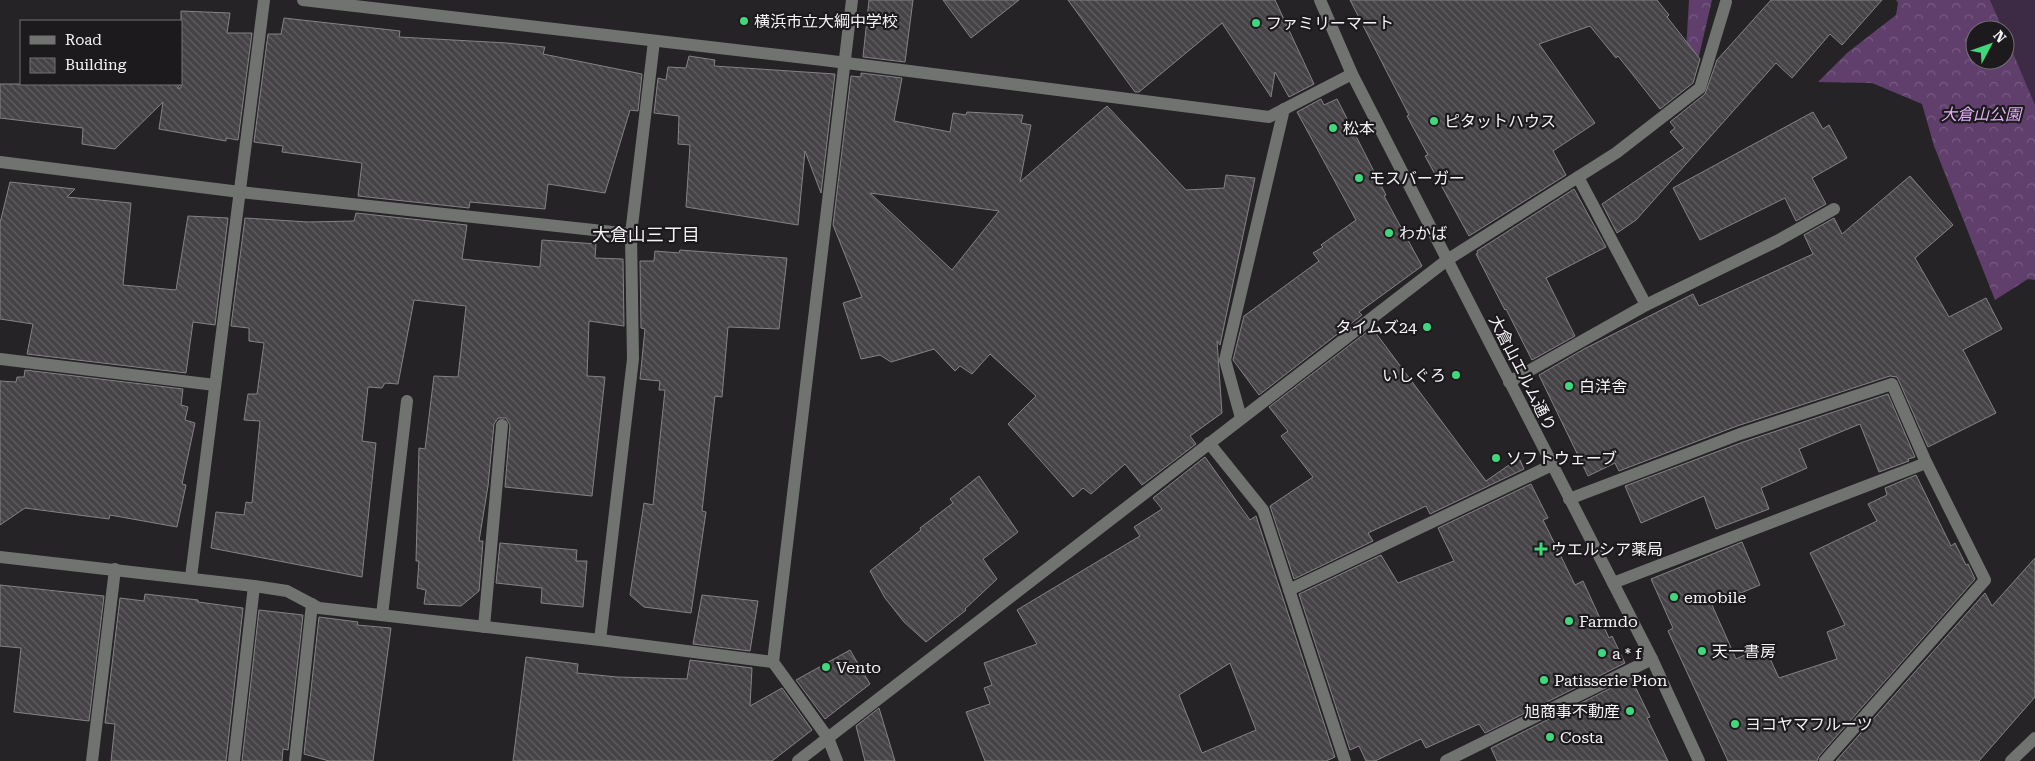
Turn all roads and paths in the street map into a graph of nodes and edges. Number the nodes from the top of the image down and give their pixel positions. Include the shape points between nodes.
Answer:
1 (264, 0) edge
2 (303, 0) edge
3 (852, 0) edge
4 (1323, 1) edge
5 (1726, 2) dead end
6 (654, 41) junction
7 (844, 64) junction
8 (1352, 74) junction
9 (1284, 110) junction
10 (0, 162) edge
11 (1578, 177) junction
12 (240, 192) junction
13 (1834, 209) dead end
14 (631, 234) junction
15 (1447, 260) junction
16 (1646, 305) junction
17 (0, 358) edge
18 (1510, 382) junction
19 (216, 385) junction
20 (407, 401) dead end
21 (1241, 418) junction
22 (502, 425) dead end
23 (1209, 443) junction
24 (1926, 463) junction
25 (1552, 465) junction
26 (1569, 498) junction
27 (0, 557) edge
28 (115, 569) junction
29 (191, 578) junction
30 (1613, 583) junction
31 (254, 586) junction
32 (1289, 590) junction
33 (312, 604) junction
34 (382, 614) junction
35 (484, 627) junction
36 (600, 640) junction
37 (1652, 659) junction
38 (773, 662) junction
39 (828, 738) junction
40 (2035, 738) edge
41 (92, 761) edge
42 (234, 761) edge
43 (295, 761) edge
44 (798, 761) edge
45 (837, 761) edge
46 (1345, 761) edge
47 (1446, 761) edge
48 (1699, 761) edge
49 (1825, 761) edge
50 (2011, 761) edge

1 - 12 street
2 - 6 street
3 - 7 street
4 - 8 street, 大倉山エルム通り
5 - 11 street via 1700,88 1616,153
6 - 7 street
6 - 14 street
7 - 9 street via 1269,117
7 - 38 street
8 - 9 street
8 - 15 street, 大倉山エルム通り
9 - 21 street via 1225,360
10 - 12 street
11 - 15 street
11 - 16 street
12 - 14 street
12 - 19 street
13 - 16 street via 1777,241
14 - 36 street via 633,359
15 - 18 street, 大倉山エルム通り
15 - 21 street
16 - 18 street
17 - 19 street
18 - 25 street, 大倉山エルム通り
19 - 29 street
20 - 34 street
21 - 23 street
22 - 35 street
23 - 32 street via 1264,510
23 - 39 street
24 - 26 street via 1892,384 1740,434
24 - 30 street
24 - 49 street via 1985,580
25 - 26 street, 大倉山エルム通り
25 - 32 street
26 - 30 street, 大倉山エルム通り
27 - 28 street
28 - 29 street
28 - 41 street
29 - 31 street
30 - 37 street, 大倉山エルム通り
31 - 33 street via 287,591
31 - 42 street
32 - 46 street
33 - 34 street via 319,608
33 - 43 street
34 - 35 street
35 - 36 street
36 - 38 street
37 - 47 street
37 - 48 street, 大倉山エルム通り
38 - 39 street
39 - 44 street
39 - 45 street
40 - 50 street

